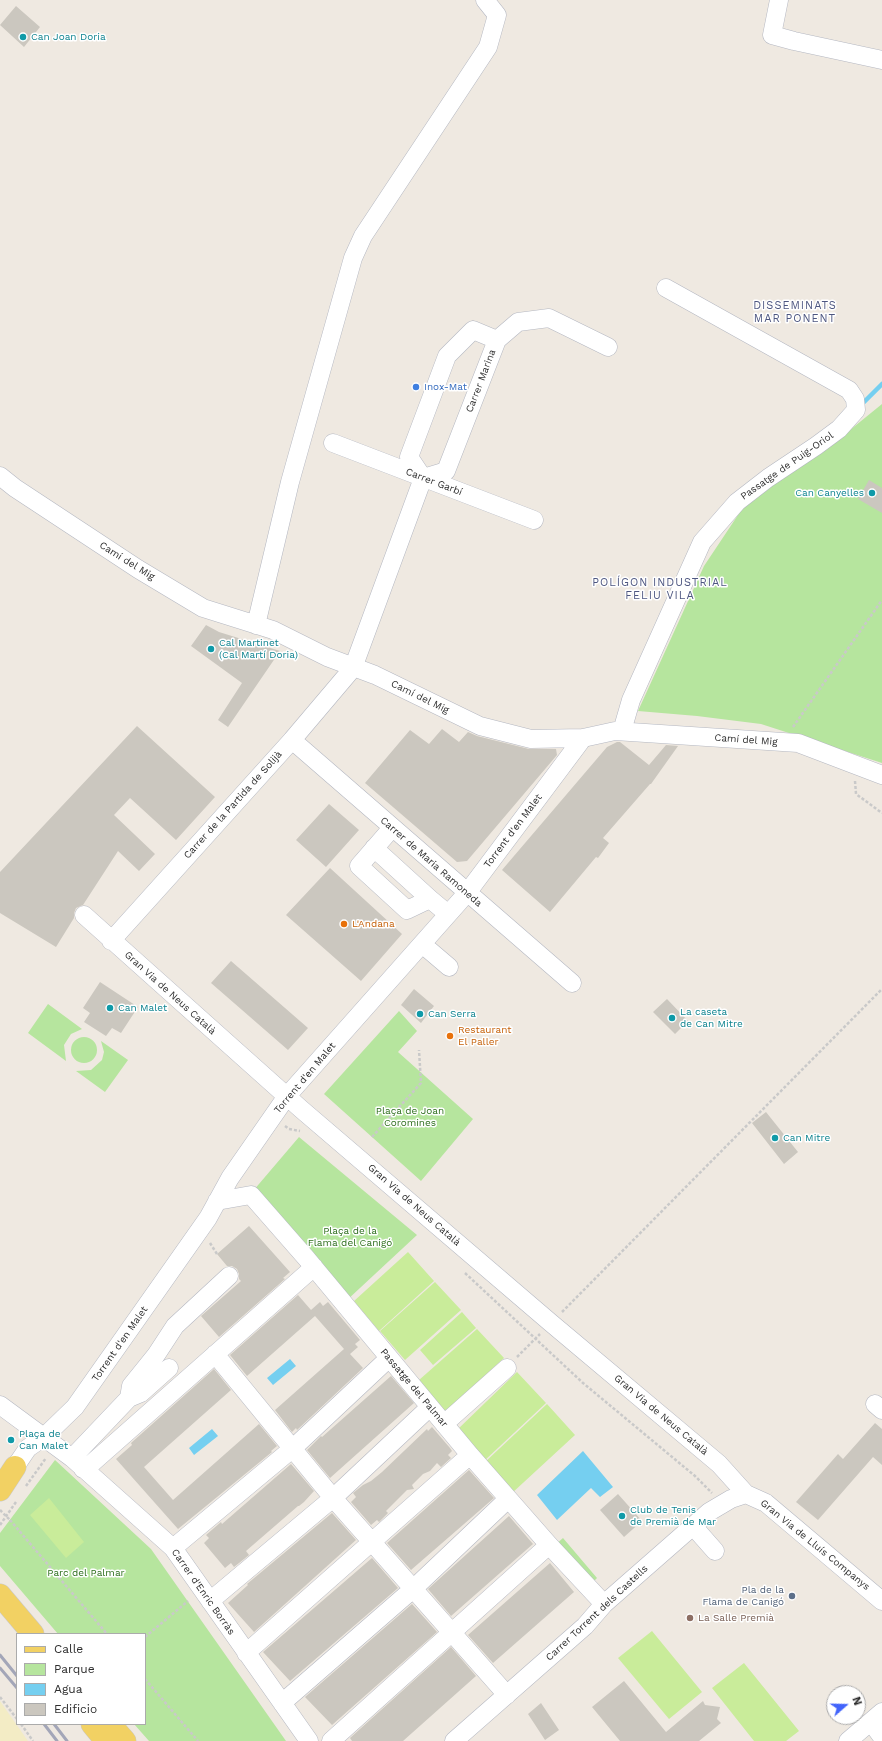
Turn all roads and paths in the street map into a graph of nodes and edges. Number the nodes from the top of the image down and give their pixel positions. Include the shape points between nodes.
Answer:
1 (485, 0) edge
2 (779, 0) edge
3 (882, 60) edge
4 (666, 288) dead end
5 (497, 340) junction
6 (608, 348) dead end
7 (333, 443) dead end
8 (0, 476) edge
9 (423, 478) junction
10 (534, 520) dead end
11 (882, 600) edge
12 (256, 625) junction
13 (353, 668) junction
14 (622, 731) junction
15 (582, 738) junction
16 (292, 740) junction
17 (782, 742) junction
18 (852, 764) junction
19 (882, 775) edge
20 (882, 813) edge
21 (392, 828) junction
22 (394, 866) junction
23 (384, 889) junction
24 (467, 893) junction
25 (430, 899) junction
26 (448, 914) junction
27 (84, 915) dead end
28 (112, 941) junction
29 (422, 944) junction
30 (449, 967) dead end
31 (572, 983) dead end
32 (882, 989) edge
33 (419, 1050) dead end
34 (287, 1096) junction
35 (281, 1122) dead end
36 (306, 1135) dead end
37 (372, 1137) dead end
38 (217, 1202) junction
39 (209, 1241) dead end
40 (217, 1254) dead end
41 (314, 1267) junction
42 (459, 1268) dead end
43 (229, 1276) dead end
44 (551, 1323) junction
45 (535, 1339) junction
46 (215, 1354) junction
47 (388, 1359) junction
48 (169, 1368) dead end
49 (507, 1368) joint
50 (129, 1398) junction
51 (0, 1405) edge
52 (430, 1407) junction
53 (444, 1424) junction
54 (44, 1437) junction
55 (292, 1449) junction
56 (470, 1455) junction
57 (78, 1464) junction
58 (7, 1469) edge
59 (0, 1490) edge
60 (746, 1494) junction
61 (333, 1498) junction
62 (508, 1499) junction
63 (719, 1501) junction
64 (0, 1510) edge
65 (693, 1526) junction
66 (372, 1542) junction
67 (549, 1545) junction
68 (173, 1548) junction
69 (715, 1551) dead end
70 (413, 1589) junction
71 (0, 1595) edge
72 (210, 1601) junction
73 (882, 1601) edge
74 (188, 1602) dead end
75 (604, 1604) junction
76 (0, 1616) edge
77 (452, 1632) junction
78 (32, 1633) edge
79 (106, 1633) edge
80 (16, 1635) edge
81 (146, 1636) edge
82 (246, 1653) junction
83 (146, 1680) edge
84 (507, 1695) junction
85 (0, 1696) edge
86 (282, 1703) junction
87 (16, 1717) edge
88 (876, 1717) edge
89 (22, 1725) edge
90 (93, 1725) edge
91 (111, 1725) edge
92 (882, 1736) edge
93 (33, 1741) edge
94 (106, 1741) edge
95 (125, 1741) edge
96 (198, 1741) edge
97 (308, 1741) edge
98 (331, 1741) edge
99 (454, 1741) edge
100 (848, 1741) edge

1 - 12 street via 497,16 488,47 363,236 353,258 290,482
2 - 3 street via 772,35
4 - 14 street, Passatge de Puig-Oriol via 849,390 855,399 856,410 839,429 736,502 702,542 634,693
5 - 6 street via 518,322 549,318
5 - 9 street, Carrer Marina via 446,470
5 - 9 street, Carrer Marina via 472,330 447,356 409,457
7 - 9 street, Carrer Garbí
8 - 12 street, Camí del Mig via 120,557 203,608
9 - 10 street, Carrer Garbí
9 - 13 street
11 - 17 path
12 - 13 street, Camí del Mig via 273,630
13 - 15 street, Camí del Mig via 375,675 480,726 531,739
13 - 16 street, Carrer de la Partida de Solijà
14 - 15 street, Camí del Mig via 615,730
14 - 17 street, Camí del Mig
15 - 24 street, Torrent d'en Malet
16 - 21 street, Carrer de Maria Ramoneda
16 - 28 street, Carrer de la Partida de Solijà
17 - 18 street, Camí del Mig via 798,743
18 - 19 street, Camí del Mig
18 - 20 path via 856,794
21 - 22 street
21 - 24 street, Carrer de Maria Ramoneda
22 - 23 street
22 - 23 street
22 - 23 street via 359,866
22 - 25 street
23 - 25 street via 407,910
24 - 26 street, Torrent d'en Malet
24 - 31 street, Carrer de Maria Ramoneda
25 - 26 street
26 - 29 street, Torrent d'en Malet
27 - 28 street, Gran Via de Neus Català
28 - 34 street, Gran Via de Neus Català
29 - 30 street
29 - 34 street, Torrent d'en Malet
32 - 44 path
33 - 37 path via 421,1083
34 - 38 street, Torrent d'en Malet via 230,1178
34 - 44 street, Gran Via de Neus Català
35 - 36 path via 289,1129 296,1129
38 - 41 street, Passatge del Palmar via 252,1195
38 - 54 street, Torrent d'en Malet via 75,1407
39 - 40 path
41 - 46 street
41 - 47 street, Passatge del Palmar
42 - 45 path
43 - 50 street via 175,1326 131,1386
44 - 45 path
44 - 60 street, Gran Via de Neus Català via 719,1464
45 - 49 path
45 - 63 path via 583,1383 695,1476
46 - 55 street
46 - 57 street via 91,1464
47 - 52 street, Passatge del Palmar
47 - 55 street
48 - 50 street via 141,1393
49 - 53 street
50 - 57 street
51 - 54 street, Carrer d'Enric Borràs
52 - 53 street, Passatge del Palmar
52 - 61 street
53 - 56 street, Passatge del Palmar
54 - 57 street, Carrer d'Enric Borràs
54 - 58 street, Torrent d'en Malet via 28,1448
55 - 61 street
55 - 68 street
56 - 62 street, Passatge del Palmar
56 - 66 street
57 - 68 street, Carrer d'Enric Borràs
58 - 59 main road
60 - 63 street, Carrer Torrent dels Castells
60 - 73 street, Gran Via de Lluís Companys via 766,1503
61 - 66 street
61 - 72 street
62 - 67 street, Passatge del Palmar
62 - 70 street
63 - 65 street, Carrer Torrent dels Castells
64 - 79 path, bridge
65 - 69 street
65 - 75 street, Carrer Torrent dels Castells
66 - 70 street
66 - 82 street
67 - 75 street, Passatge del Palmar
67 - 77 street
68 - 72 street, Carrer d'Enric Borràs
70 - 77 street
70 - 86 street
71 - 78 main road
72 - 82 street, Carrer d'Enric Borràs
74 - 81 path
75 - 84 street, Carrer Torrent dels Castells via 585,1626
76 - 80 main road
77 - 84 street
77 - 98 street
82 - 86 street, Carrer d'Enric Borràs
83 - 96 path
84 - 99 street, Carrer Torrent dels Castells
85 - 87 path
86 - 97 street, Carrer d'Enric Borràs
88 - 92 street
88 - 100 street
89 - 93 path
90 - 94 main road
91 - 95 main road

